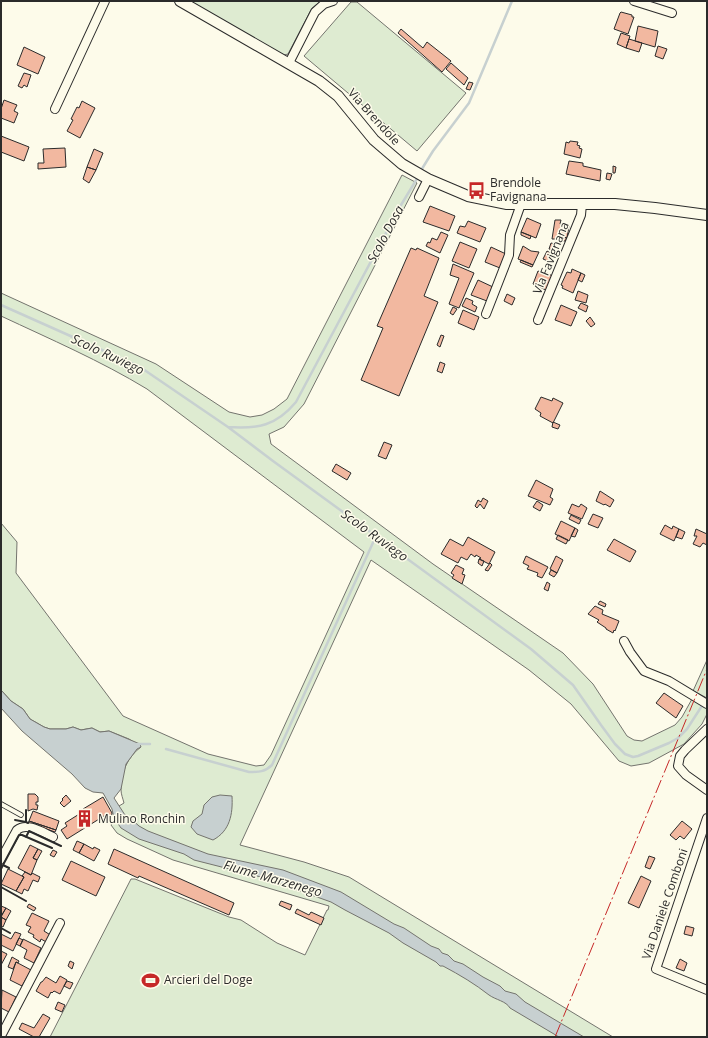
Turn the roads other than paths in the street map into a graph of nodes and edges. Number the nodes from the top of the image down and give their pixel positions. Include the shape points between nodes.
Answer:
1 (105, 1) edge
2 (180, 1) edge
3 (333, 1) edge
4 (634, 1) edge
5 (672, 13) dead end
6 (289, 64) junction
7 (54, 109) dead end
8 (421, 175) junction
9 (419, 197) dead end
10 (521, 204) junction
11 (582, 204) junction
12 (707, 215) edge
13 (486, 314) dead end
14 (538, 320) dead end
15 (624, 641) dead end
16 (707, 704) edge
17 (707, 729) edge
18 (707, 790) edge
19 (1, 804) edge
20 (22, 815) dead end
21 (707, 818) edge
22 (53, 837) dead end
23 (1, 859) edge
24 (60, 923) dead end
25 (707, 990) edge
26 (1, 1036) edge

1 - 7 street
2 - 6 street, Via Brendole
3 - 6 street via 324,4 315,12
4 - 5 street
6 - 8 street, Via Brendole via 330,89 374,140 402,164
8 - 9 street
8 - 10 street, Via Brendole via 468,196
10 - 11 street, Via Brendole
10 - 13 street via 510,235 509,255
11 - 12 street, Via Brendole via 630,205
11 - 14 street, Via Favignana via 581,215
15 - 16 street via 644,671 669,681
17 - 18 street via 684,750 678,766
19 - 20 lane
21 - 25 street, Via Daniele Comboni via 656,969
22 - 23 street via 29,827 18,828
24 - 26 street

